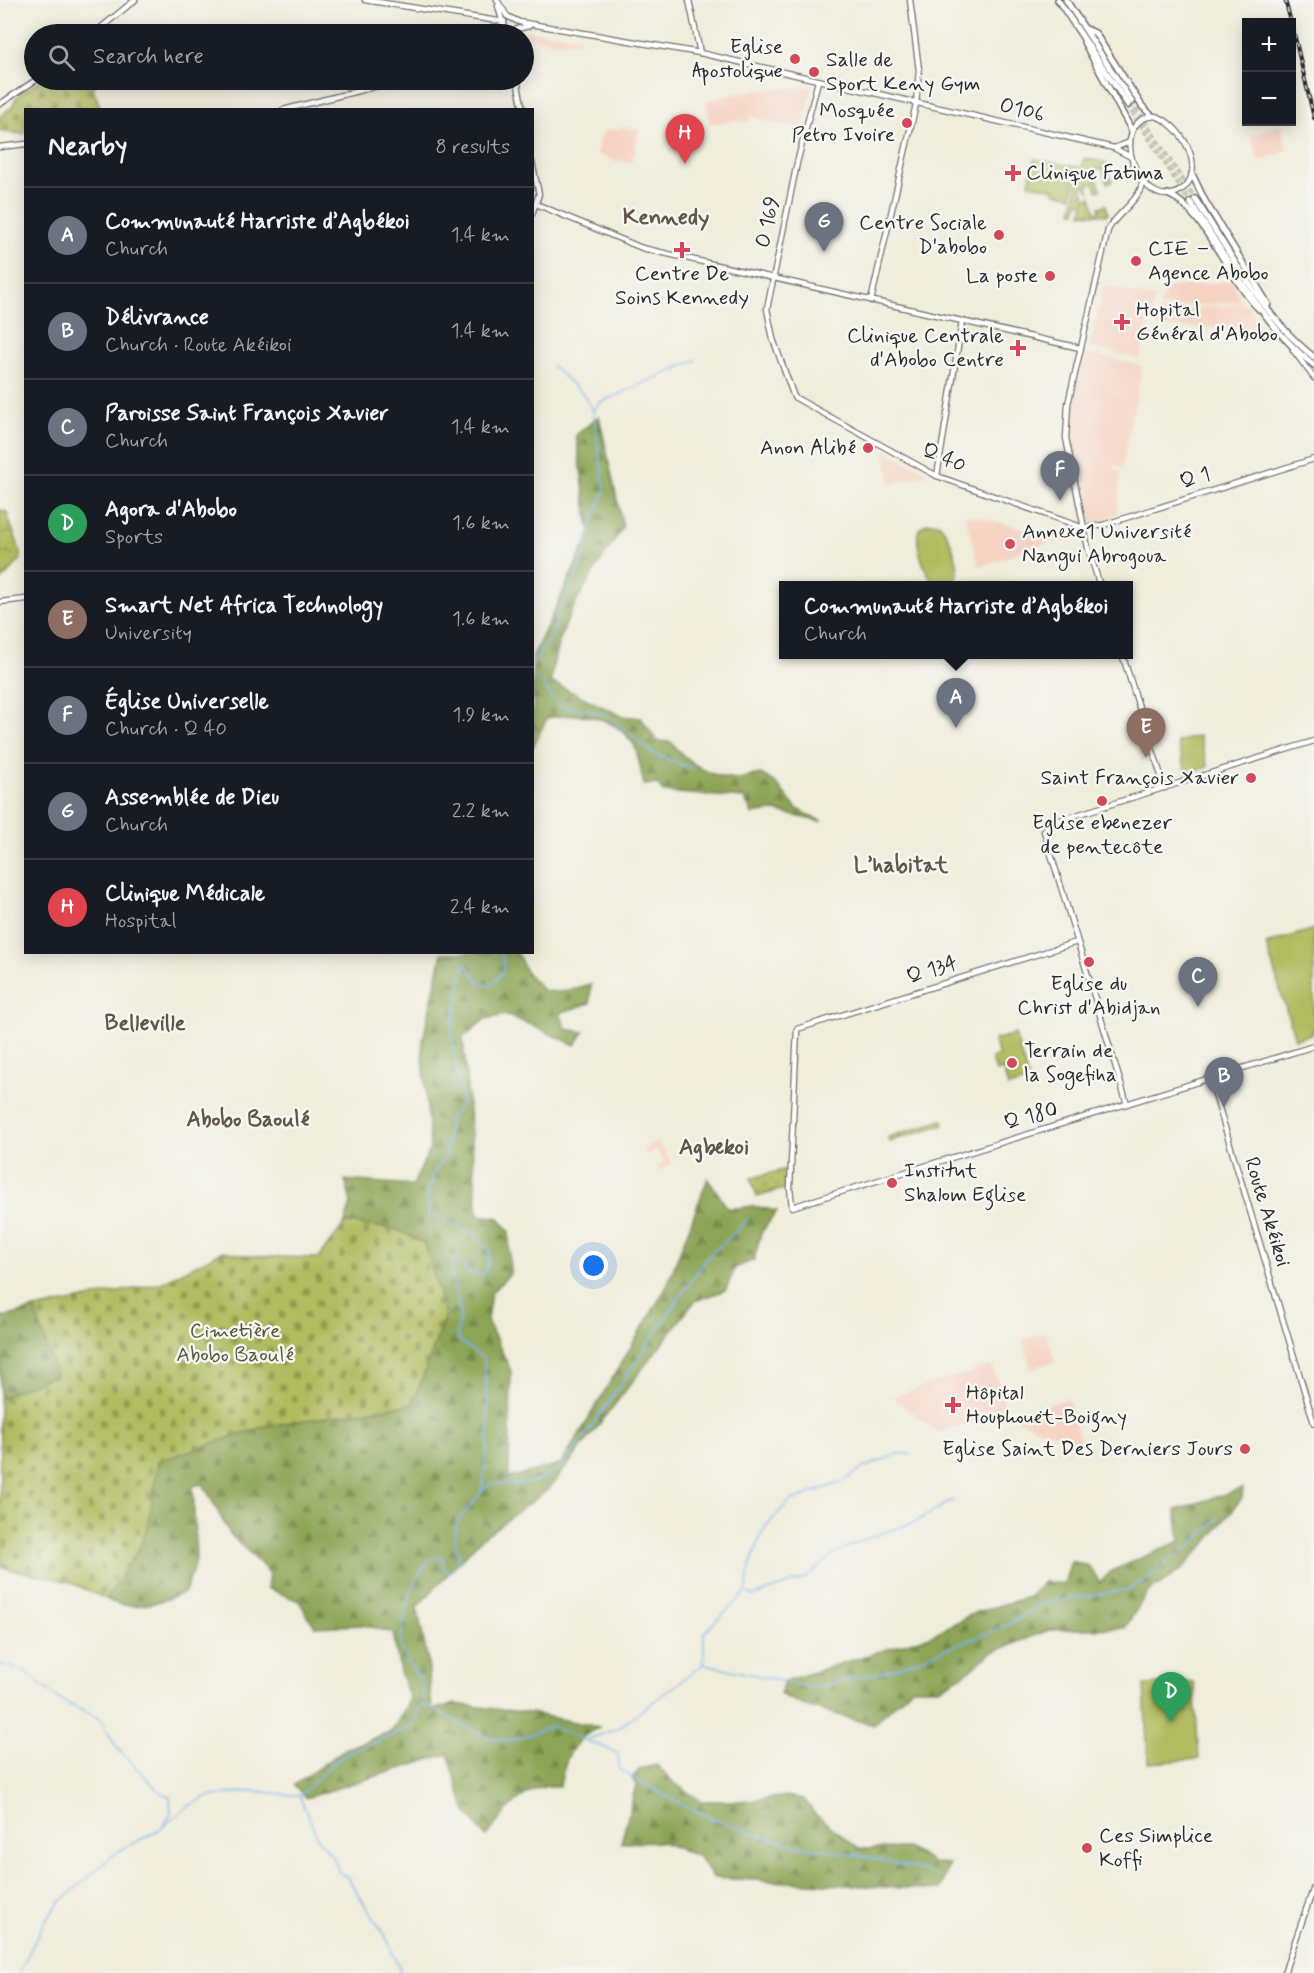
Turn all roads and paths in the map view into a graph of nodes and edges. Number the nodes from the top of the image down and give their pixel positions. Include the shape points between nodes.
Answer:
1 (135, 0) edge
2 (365, 0) edge
3 (497, 0) edge
4 (688, 0) edge
5 (910, 0) edge
6 (1058, 0) edge
7 (1066, 0) edge
8 (499, 11) junction
9 (510, 18) junction
10 (490, 20) junction
11 (517, 21) junction
12 (105, 24) edge
13 (496, 24) edge
14 (503, 24) edge
15 (508, 24) edge
16 (516, 24) edge
17 (530, 24) edge
18 (535, 25) edge
19 (1086, 29) junction
20 (1083, 37) junction
21 (700, 53) junction
22 (818, 81) junction
23 (24, 88) edge
24 (362, 90) edge
25 (520, 90) edge
26 (0, 104) edge
27 (916, 104) junction
28 (291, 108) edge
29 (523, 108) edge
30 (1152, 116) junction
31 (1132, 131) junction
32 (1130, 142) junction
33 (24, 144) edge
34 (0, 147) edge
35 (1114, 148) junction
36 (1131, 157) junction
37 (534, 173) edge
38 (1192, 174) junction
39 (1142, 180) junction
40 (1153, 190) junction
41 (1168, 194) junction
42 (1136, 196) junction
43 (1192, 200) tunnel mouth
44 (536, 204) junction
45 (534, 209) edge
46 (772, 277) junction
47 (871, 301) junction
48 (1270, 316) junction
49 (962, 322) junction
50 (1080, 348) junction
51 (1293, 350) junction
52 (1314, 355) edge
53 (1314, 365) edge
54 (1314, 378) edge
55 (799, 400) joint
56 (1314, 459) edge
57 (937, 476) junction
58 (1084, 528) junction
59 (1099, 581) edge
60 (24, 599) edge
61 (0, 602) edge
62 (1124, 659) edge
63 (1314, 741) edge
64 (1165, 788) junction
65 (1077, 942) junction
66 (1314, 1046) edge
67 (1210, 1078) junction
68 (1127, 1104) junction
69 (792, 1207) joint
70 (1314, 1423) edge
71 (1314, 1887) edge
72 (1284, 1973) edge

1 - 12 street
2 - 10 street
3 - 8 street
3 - 9 street
4 - 21 street
5 - 27 street via 919,70
6 - 20 main road
7 - 19 main road
8 - 10 street
8 - 14 street
9 - 11 street, O106
9 - 15 street
10 - 13 street
11 - 16 street
11 - 17 street, O106
18 - 21 street, O106
19 - 20 main road via 1130,104
19 - 30 main road via 1095,33
20 - 31 main road via 1086,50
21 - 22 street, O106
22 - 27 street, O106
22 - 46 street, O 169
23 - 26 street
24 - 28 street
25 - 29 street
27 - 35 street, O106
27 - 47 street
30 - 31 street via 1140,121
30 - 38 street via 1166,121 1182,136
31 - 32 street
32 - 35 street
32 - 36 street
33 - 34 street
35 - 36 street, O106
36 - 39 street
37 - 44 street
38 - 41 street via 1184,188
38 - 48 main road via 1265,296
39 - 40 street
39 - 42 street
40 - 41 street
40 - 42 street
41 - 48 main road via 1194,216 1251,301
42 - 50 street via 1108,230
43 - 48 main road
44 - 45 street
44 - 46 street via 642,248
46 - 47 street
46 - 55 street, O 169 via 767,313 792,395
47 - 49 street
48 - 51 main road
48 - 52 main road
49 - 50 street
49 - 57 street
50 - 58 street via 1068,404 1066,438
51 - 53 main road
51 - 54 street
55 - 57 street, Q 40
56 - 58 street, Q 1
57 - 58 street, Q 40
58 - 59 street
60 - 61 street
62 - 64 street
63 - 64 street
64 - 65 street via 1054,822 1044,831
65 - 68 street
65 - 69 street, Q 134 via 797,1029
66 - 67 street, Q 180
67 - 68 street, Q 180
67 - 70 street, Route Akéikoi
68 - 69 street, Q 180
71 - 72 street

